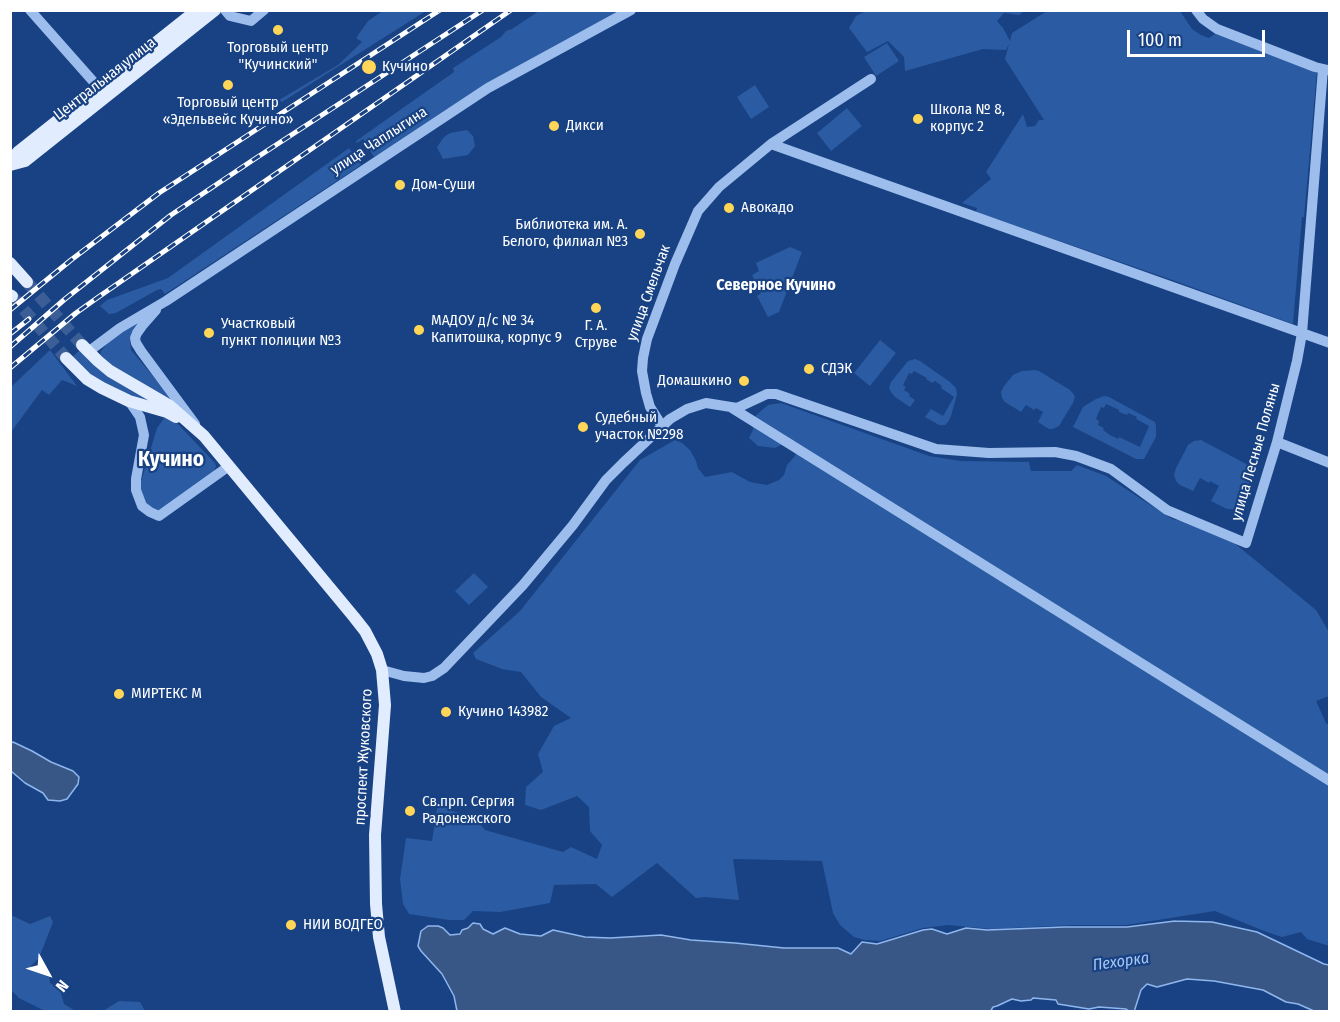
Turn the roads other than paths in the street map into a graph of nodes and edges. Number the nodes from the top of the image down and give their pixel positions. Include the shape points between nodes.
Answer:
1 (30, 10) edge
2 (197, 10) edge
3 (264, 10) edge
4 (631, 10) edge
5 (1196, 10) edge
6 (224, 11) edge
7 (1327, 68) edge
8 (871, 79) dead end
9 (99, 88) junction
10 (771, 144) junction
11 (10, 164) edge
12 (10, 263) edge
13 (27, 282) tunnel mouth
14 (166, 301) junction
15 (1302, 333) junction
16 (1329, 343) edge
17 (85, 349) joint
18 (66, 358) tunnel mouth
19 (129, 400) junction
20 (732, 408) junction
21 (662, 426) junction
22 (204, 436) junction
23 (1277, 442) junction
24 (216, 451) junction
25 (1329, 463) edge
26 (229, 466) junction
27 (382, 670) junction
28 (1329, 781) edge
29 (395, 1011) edge

1 - 9 street
2 - 9 main road, Центральная улица
3 - 6 street via 251,21
4 - 14 street, улица Чаплыгина via 488,88
5 - 7 street via 1217,29 1315,67
6 - 11 main road, Центральная улица via 25,161
7 - 15 street, улица Лесные Поляны
8 - 10 street, улица Смельчак
9 - 11 main road, Центральная улица via 18,152
10 - 15 street
10 - 21 street, улица Смельчак via 710,197 698,212 679,253 642,358 650,407
12 - 13 main road
14 - 17 street, улица Чаплыгина
14 - 22 street, улица Чаплыгина via 137,333 136,343
15 - 16 street
15 - 23 street, улица Лесные Поляны
17 - 22 main road, проспект Жуковского via 118,376 170,406
18 - 19 main road, проспект Жуковского via 87,379
19 - 24 main road, проспект Жуковского via 173,415
19 - 26 street via 140,417 144,435 136,490 142,506 150,512 159,516
20 - 21 street, улица Лесные Поляны via 699,404
20 - 23 street, улица Лесные Поляны via 776,394 936,449 1076,456 1111,470 1167,510 1246,543
20 - 28 street
21 - 27 street via 606,480 523,585 444,668 424,678
22 - 24 main road, проспект Жуковского
23 - 25 street
24 - 26 main road, проспект Жуковского
26 - 27 main road, проспект Жуковского via 365,631
27 - 29 main road, проспект Жуковского via 385,705 375,836 376,904

